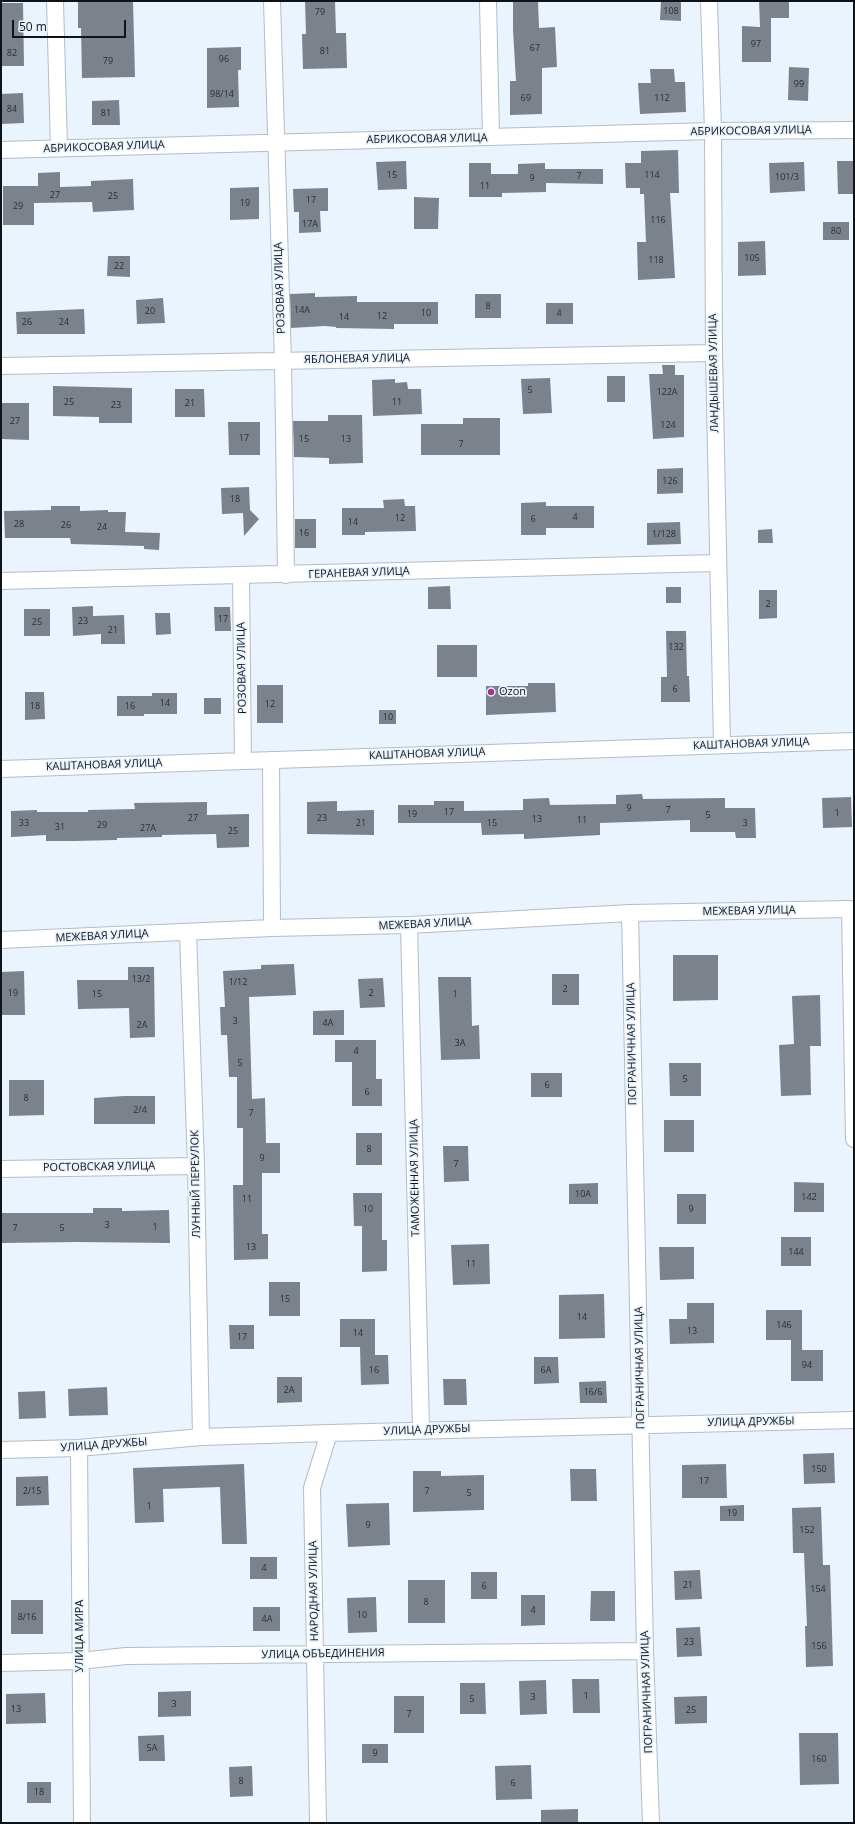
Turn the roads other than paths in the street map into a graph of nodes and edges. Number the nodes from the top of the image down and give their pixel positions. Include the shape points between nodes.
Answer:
1 (56, 1) edge
2 (272, 1) edge
3 (488, 1) edge
4 (708, 1) edge
5 (854, 130) edge
6 (713, 131) junction
7 (491, 137) junction
8 (276, 143) junction
9 (59, 148) junction
10 (1, 150) edge
11 (714, 353) junction
12 (283, 360) junction
13 (1, 366) edge
14 (717, 563) junction
15 (286, 575) junction
16 (241, 576) junction
17 (1, 581) edge
18 (854, 741) edge
19 (722, 744) junction
20 (243, 760) junction
21 (271, 760) junction
22 (1, 769) edge
23 (630, 913) junction
24 (409, 926) junction
25 (272, 928) junction
26 (188, 932) junction
27 (1, 940) edge
28 (854, 1139) edge
29 (196, 1166) junction
30 (1, 1169) edge
31 (854, 1420) edge
32 (641, 1424) junction
33 (421, 1430) junction
34 (329, 1432) junction
35 (201, 1437) junction
36 (78, 1448) junction
37 (1, 1450) edge
38 (645, 1651) junction
39 (316, 1654) junction
40 (80, 1661) junction
41 (1, 1663) edge
42 (82, 1823) edge
43 (318, 1823) edge
44 (651, 1823) edge

1 - 9 street
2 - 8 street, РОЗОВАЯ УЛИЦА
3 - 7 street
4 - 6 street, ЛАНДЫШЕВАЯ УЛИЦА
5 - 6 street, АБРИКОСОВАЯ УЛИЦА
6 - 7 street, АБРИКОСОВАЯ УЛИЦА
6 - 11 street, ЛАНДЫШЕВАЯ УЛИЦА
7 - 8 street, АБРИКОСОВАЯ УЛИЦА
8 - 9 street, АБРИКОСОВАЯ УЛИЦА
8 - 12 street, РОЗОВАЯ УЛИЦА
9 - 10 street, АБРИКОСОВАЯ УЛИЦА
11 - 12 street, ЯБЛОНЕВАЯ УЛИЦА
11 - 14 street, ЛАНДЫШЕВАЯ УЛИЦА
12 - 13 street, ЯБЛОНЕВАЯ УЛИЦА
12 - 15 street, РОЗОВАЯ УЛИЦА
14 - 15 street, ГЕРАНЕВАЯ УЛИЦА
14 - 19 street, ЛАНДЫШЕВАЯ УЛИЦА
15 - 16 street, ГЕРАНЕВАЯ УЛИЦА
16 - 17 street, ГЕРАНЕВАЯ УЛИЦА
16 - 20 street, РОЗОВАЯ УЛИЦА
18 - 19 street, КАШТАНОВАЯ УЛИЦА
19 - 21 street, КАШТАНОВАЯ УЛИЦА
20 - 21 street, КАШТАНОВАЯ УЛИЦА
20 - 22 street, КАШТАНОВАЯ УЛИЦА
21 - 25 street
23 - 24 street, МЕЖЕВАЯ УЛИЦА
23 - 28 street, МЕЖЕВАЯ УЛИЦА via 850,909
23 - 32 street, ПОГРАНИЧНАЯ УЛИЦА
24 - 25 street, МЕЖЕВАЯ УЛИЦА
24 - 33 street, ТАМОЖЕННАЯ УЛИЦА
25 - 26 street, МЕЖЕВАЯ УЛИЦА
26 - 27 street, МЕЖЕВАЯ УЛИЦА
26 - 29 street, ЛУННЫЙ ПЕРЕУЛОК
29 - 30 street, РОСТОВСКАЯ УЛИЦА
29 - 35 street, ЛУННЫЙ ПЕРЕУЛОК
31 - 32 street, УЛИЦА ДРУЖБЫ
32 - 33 street, УЛИЦА ДРУЖБЫ
32 - 38 street, ПОГРАНИЧНАЯ УЛИЦА
33 - 34 street, УЛИЦА ДРУЖБЫ
34 - 35 street, УЛИЦА ДРУЖБЫ
34 - 39 street, НАРОДНАЯ УЛИЦА via 312,1488
35 - 36 street, УЛИЦА ДРУЖБЫ
36 - 37 street, УЛИЦА ДРУЖБЫ
36 - 40 street, УЛИЦА МИРА
38 - 39 street, УЛИЦА ОБЪЕДИНЕНИЯ
38 - 44 street, ПОГРАНИЧНАЯ УЛИЦА
39 - 40 street, УЛИЦА ОБЪЕДИНЕНИЯ via 126,1656
39 - 43 street, НАРОДНАЯ УЛИЦА
40 - 41 street, УЛИЦА ОБЪЕДИНЕНИЯ
40 - 42 street, УЛИЦА МИРА

